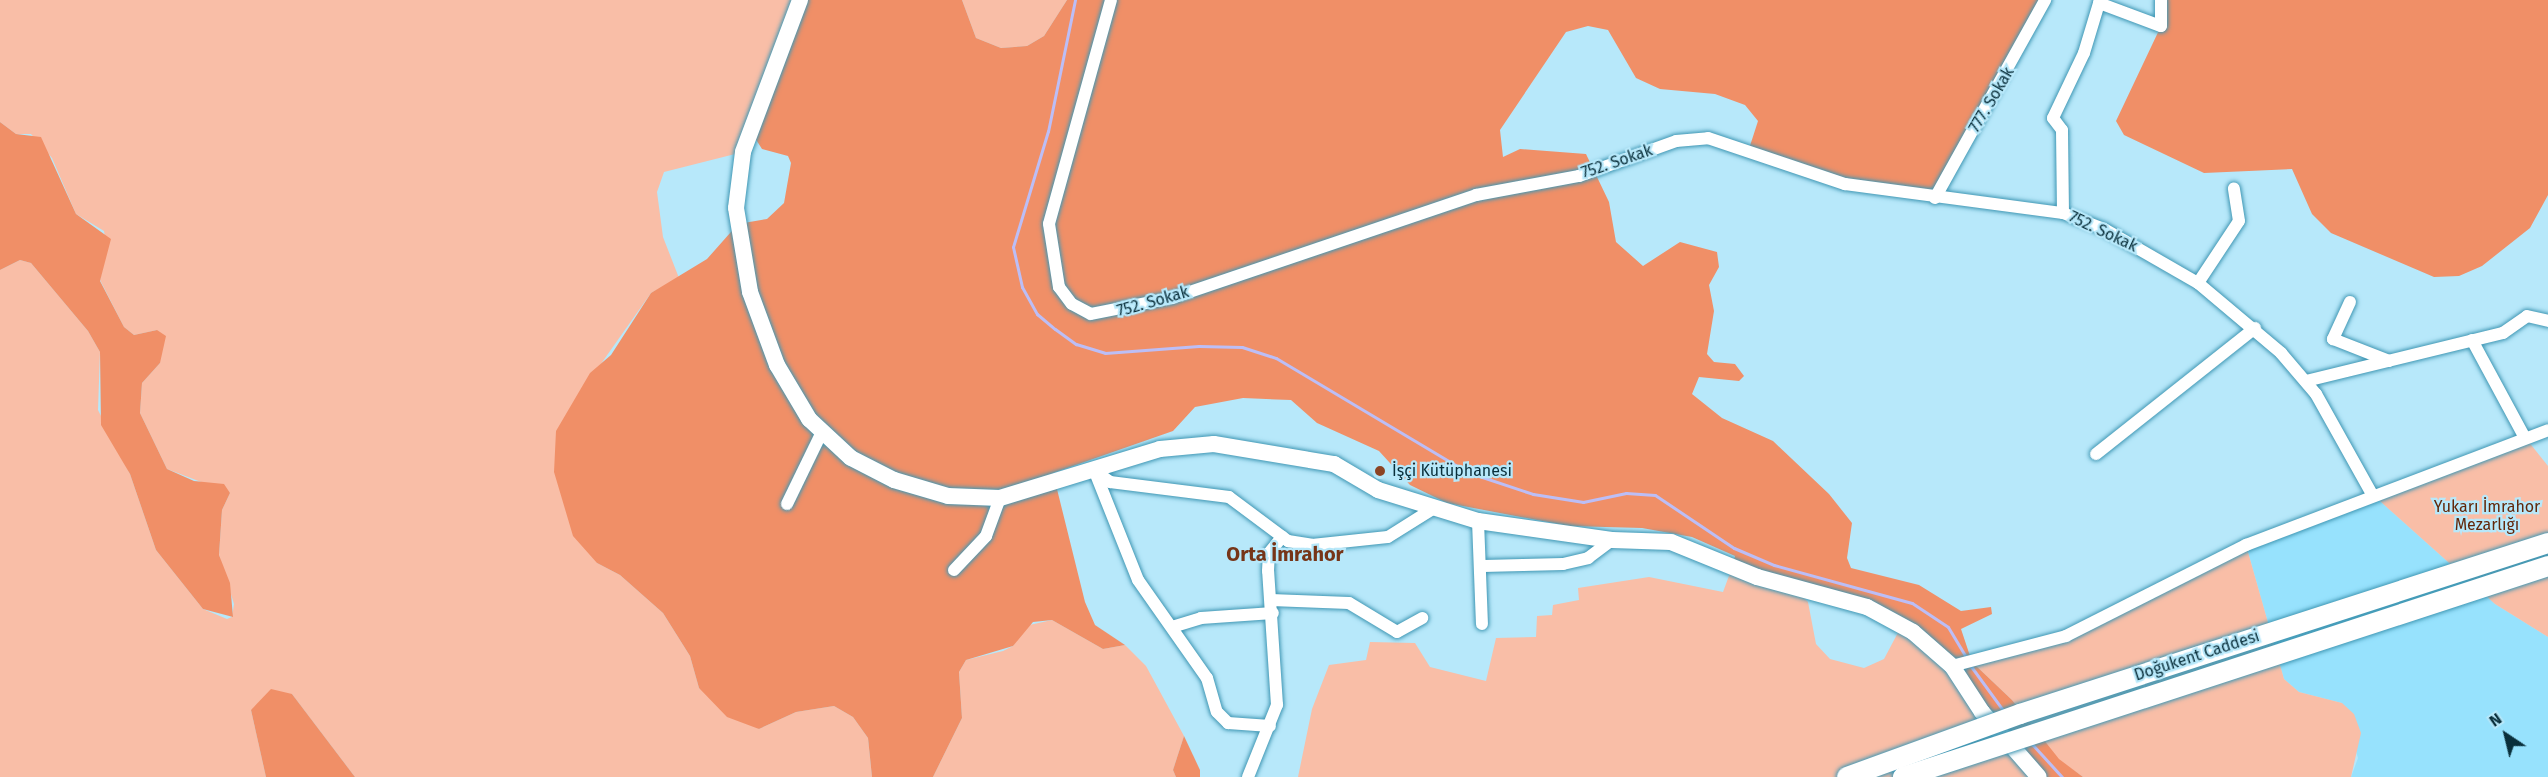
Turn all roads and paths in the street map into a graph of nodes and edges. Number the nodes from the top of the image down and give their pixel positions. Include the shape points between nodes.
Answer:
1 (800, 0) edge
2 (1111, 0) edge
3 (2044, 0) edge
4 (2161, 0) edge
5 (2099, 1) edge
6 (2234, 188) dead end
7 (1935, 198) junction
8 (2063, 213) junction
9 (2198, 283) junction
10 (2350, 302) dead end
11 (2548, 321) edge
12 (2255, 328) junction
13 (2472, 340) junction
14 (2390, 361) junction
15 (2306, 381) junction
16 (2548, 430) edge
17 (821, 434) junction
18 (2524, 436) junction
19 (2096, 454) dead end
20 (1095, 471) junction
21 (2372, 494) junction
22 (1000, 498) junction
23 (787, 504) dead end
24 (1431, 510) junction
25 (1478, 521) junction
26 (1282, 537) junction
27 (1612, 540) junction
28 (2548, 543) edge
29 (1483, 566) junction
30 (2548, 566) edge
31 (954, 570) dead end
32 (1271, 600) junction
33 (1273, 613) junction
34 (1422, 618) dead end
35 (1482, 624) dead end
36 (1172, 627) junction
37 (1952, 666) junction
38 (1270, 726) junction
39 (1248, 777) edge
40 (1847, 777) edge
41 (1903, 777) edge
42 (2039, 777) edge

1 - 17 street via 743,152 736,208 750,292 764,334 796,400
2 - 7 street, 752. Sokak via 1048,225 1059,287 1072,304 1091,314 1137,309 1443,204 1579,176 1693,137 1845,184
3 - 7 street, 777. Sokak
4 - 5 street via 2161,26
5 - 8 street via 2084,52 2053,118 2061,130
6 - 9 street via 2239,221
7 - 8 street, 752. Sokak
8 - 9 street, 752. Sokak via 2104,229
9 - 12 street, 752. Sokak
10 - 14 street via 2333,339
11 - 13 street via 2527,316 2503,333
12 - 15 street, 752. Sokak
12 - 19 street
13 - 14 street
13 - 18 street
14 - 15 street
15 - 21 street, 752. Sokak
16 - 18 street
17 - 22 street via 851,458 894,480 948,496
17 - 23 street
18 - 21 street
20 - 22 street
20 - 24 street via 1160,449 1243,447 1334,464 1378,490
20 - 26 street via 1110,482 1229,497
20 - 36 street via 1138,580
21 - 37 street via 2187,572 2066,636
22 - 31 street via 986,536
24 - 25 street
24 - 26 street via 1388,537 1312,545
25 - 27 street
25 - 29 street
26 - 32 street via 1269,553
27 - 29 street via 1588,558 1563,564
27 - 37 street via 1671,542 1757,577 1867,607 1913,632
28 - 40 main road, Doğukent Caddesi, bridge via 2020,714
29 - 35 street
30 - 41 main road, Doğukent Caddesi, bridge
32 - 33 street
32 - 34 street via 1349,603 1397,632
33 - 36 street via 1201,618
33 - 38 street via 1277,705
36 - 38 street via 1207,678 1222,719
37 - 42 street via 2001,737
38 - 39 street

